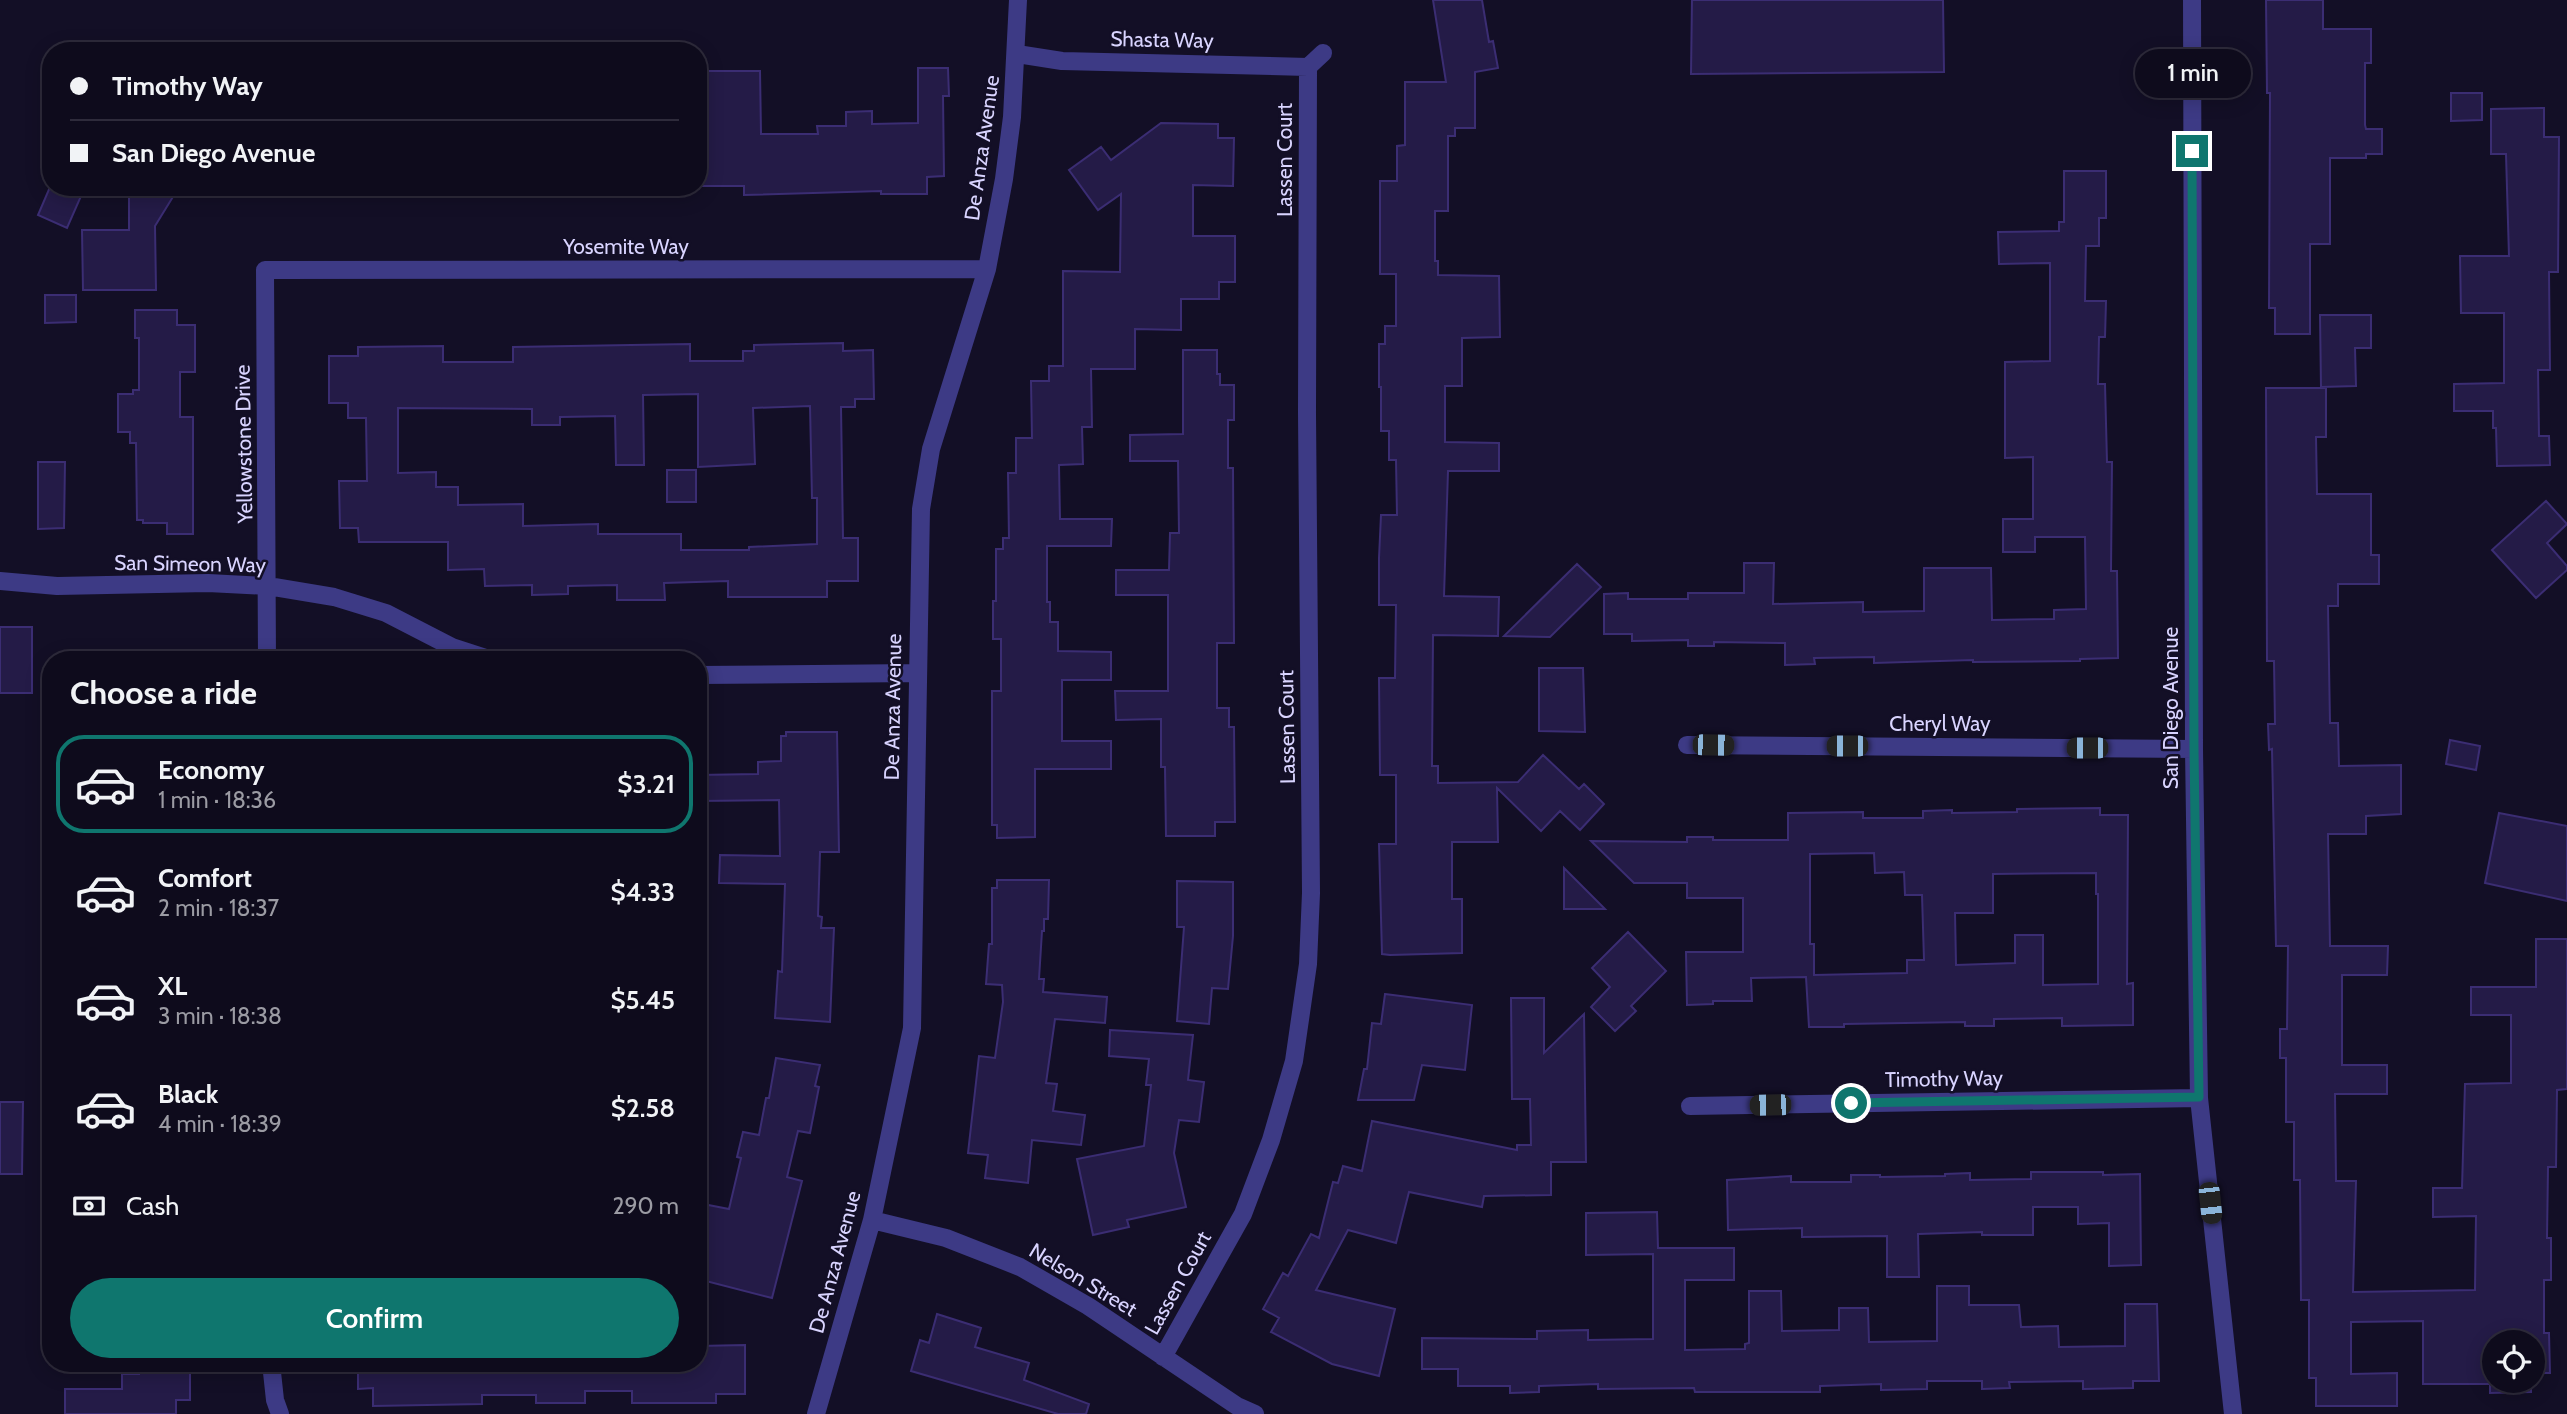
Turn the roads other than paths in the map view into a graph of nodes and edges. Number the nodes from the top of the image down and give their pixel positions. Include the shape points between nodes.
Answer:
1 (1018, 0) edge
2 (2192, 0) edge
3 (1323, 52) dead end
4 (1017, 54) junction
5 (1307, 67) junction
6 (987, 269) junction
7 (265, 270) joint
8 (0, 581) edge
9 (268, 586) junction
10 (267, 651) edge
11 (464, 651) edge
12 (916, 673) junction
13 (707, 675) edge
14 (1687, 745) dead end
15 (2194, 749) junction
16 (2199, 1097) junction
17 (1690, 1106) dead end
18 (872, 1220) junction
19 (1163, 1357) junction
20 (272, 1372) edge
21 (280, 1414) edge
22 (816, 1414) edge
23 (1255, 1414) edge
24 (2233, 1414) edge

1 - 4 street, De Anza Avenue
2 - 15 street, San Diego Avenue
3 - 5 street
4 - 5 street, Shasta Way via 1062,61
4 - 6 street, De Anza Avenue via 1009,149
5 - 19 street, Lassen Court via 1311,893 1307,964 1294,1061 1271,1140 1243,1214
6 - 7 street, Yosemite Way
6 - 12 street, De Anza Avenue via 930,449 921,509
7 - 9 street, Yellowstone Drive
8 - 9 street, San Simeon Way via 57,586
9 - 10 street, Yellowstone Drive
9 - 11 street, San Simeon Way via 334,597 386,614
12 - 13 street
12 - 18 street, De Anza Avenue via 912,1028
14 - 15 street, Cheryl Way
15 - 16 street, San Diego Avenue
16 - 17 street, Timothy Way
16 - 24 street, San Diego Avenue
18 - 19 street, Nelson Street via 946,1238 1020,1267
18 - 22 street, De Anza Avenue
19 - 23 street, Nelson Street
20 - 21 street

